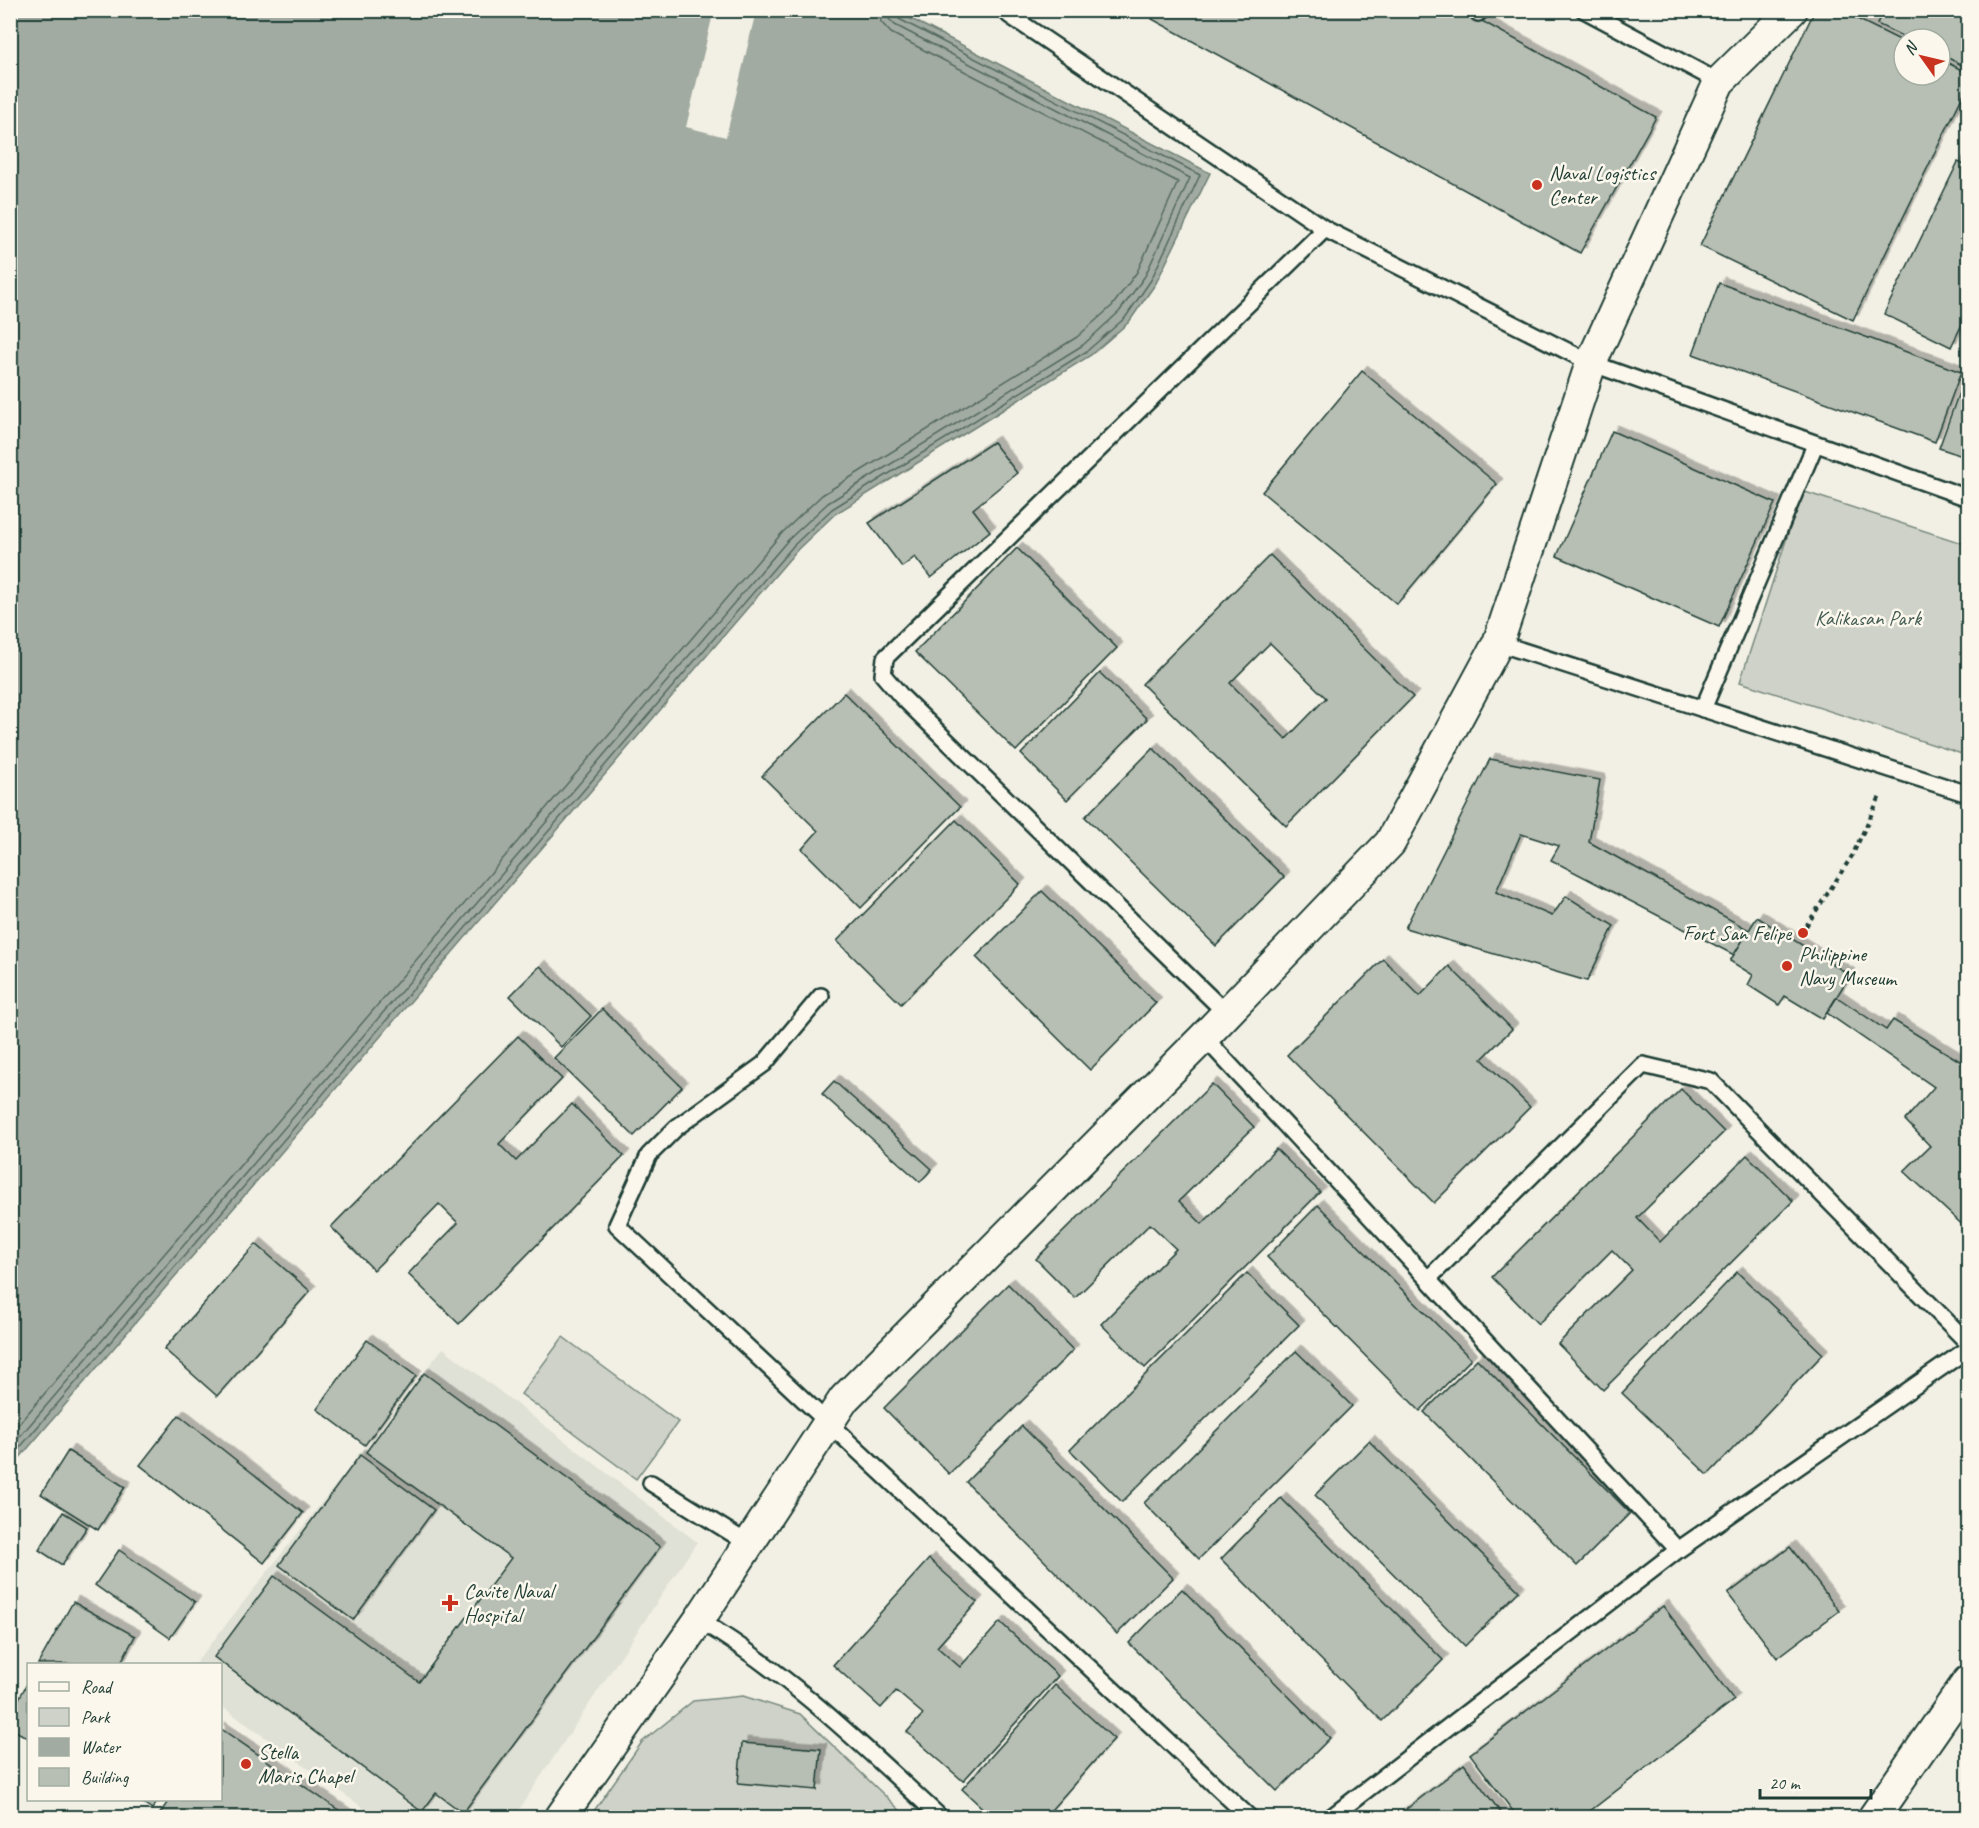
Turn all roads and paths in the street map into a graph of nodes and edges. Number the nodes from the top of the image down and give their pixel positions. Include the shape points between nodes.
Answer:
1 (1013, 10) edge
2 (1475, 10) edge
3 (1482, 10) edge
4 (1584, 10) edge
5 (1792, 10) edge
6 (1719, 82) junction
7 (1325, 229) junction
8 (1591, 363) junction
9 (1815, 445) junction
10 (1968, 498) edge
11 (1498, 643) junction
12 (1703, 709) junction
13 (1892, 769) junction
14 (1968, 794) edge
15 (1802, 934) dead end
16 (821, 996) dead end
17 (1227, 1014) junction
18 (1204, 1037) junction
19 (1428, 1279) junction
20 (1968, 1343) edge
21 (1968, 1349) edge
22 (830, 1421) junction
23 (651, 1483) dead end
24 (749, 1544) junction
25 (1678, 1550) junction
26 (699, 1620) junction
27 (1968, 1681) edge
28 (560, 1818) edge
29 (941, 1818) edge
30 (1250, 1818) edge
31 (1330, 1818) edge
32 (1873, 1818) edge

1 - 7 lane via 1009,15
2 - 3 lane
4 - 6 lane
5 - 6 street
6 - 8 street
7 - 8 lane
7 - 17 lane via 885,658 883,675 902,697
8 - 9 lane
8 - 11 street
9 - 10 lane
9 - 12 lane
11 - 12 lane
11 - 17 street via 1390,843
12 - 13 lane
13 - 14 lane
13 - 15 path via 1852,856
16 - 22 lane via 764,1064 677,1127 649,1155 617,1225
17 - 18 street
18 - 19 lane
18 - 22 street via 844,1399
19 - 20 lane via 1643,1065 1711,1081
19 - 25 lane
21 - 25 lane
22 - 24 street
22 - 30 lane
23 - 24 lane
24 - 26 street
25 - 31 lane
26 - 28 street
26 - 29 lane via 747,1648 811,1698
27 - 32 street

